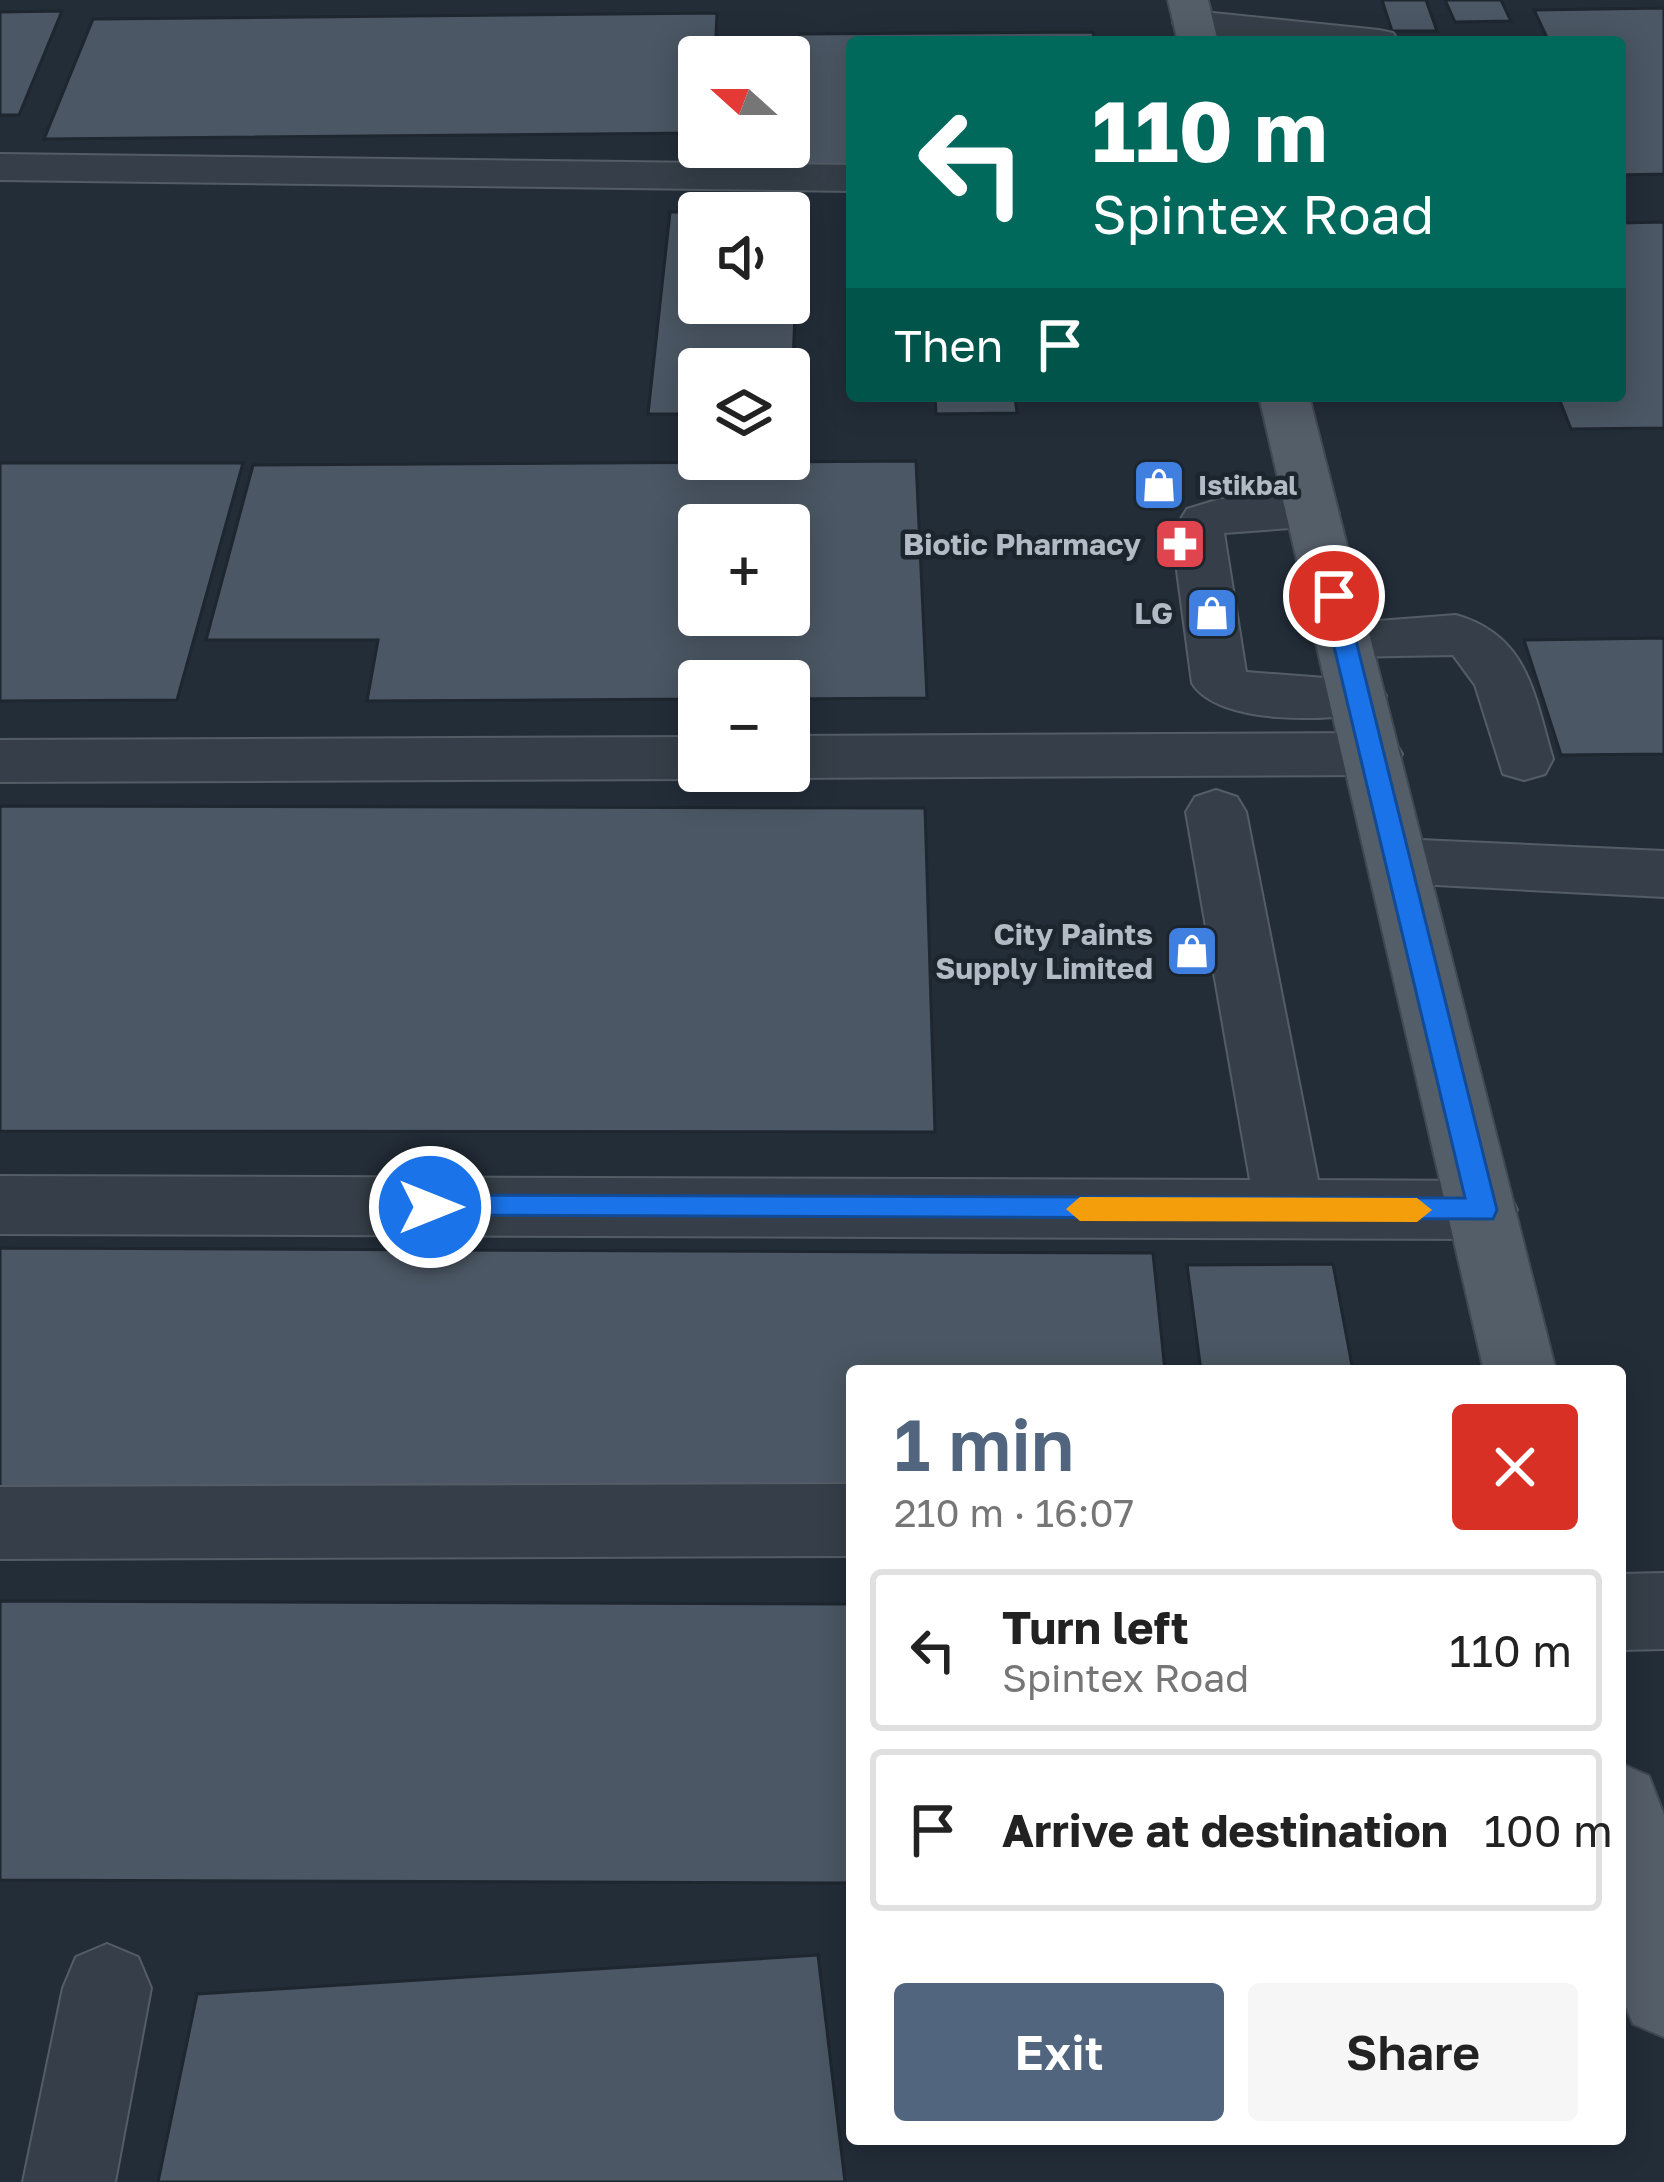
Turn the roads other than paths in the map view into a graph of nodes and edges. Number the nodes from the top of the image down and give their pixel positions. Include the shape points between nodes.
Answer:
1 (1193, 22) edge
2 (1323, 36) edge
3 (0, 167) edge
4 (846, 178) edge
5 (1286, 402) edge
6 (1313, 513) junction
7 (1351, 667) junction
8 (1372, 754) junction
9 (810, 757) edge
10 (678, 758) edge
11 (1523, 759) dead end
12 (0, 761) edge
13 (1216, 812) dead end
14 (1398, 861) junction
15 (1664, 874) edge
16 (0, 1205) edge
17 (1289, 1209) junction
18 (1483, 1210) junction
19 (1519, 1365) edge
20 (846, 1520) edge
21 (0, 1522) edge
22 (1626, 1612) edge
23 (1664, 1612) edge
24 (1626, 1830) edge
25 (107, 1988) dead end
26 (1664, 1994) edge
27 (69, 2182) edge

1 - 2 lane
3 - 4 lane
5 - 6 main road
6 - 7 main road
6 - 7 lane via 1220,517 1198,532 1220,683 1253,696
7 - 8 main road
7 - 11 lane via 1456,634 1472,638 1490,651
8 - 9 lane
8 - 14 main road
10 - 12 lane
13 - 17 lane
14 - 15 lane
14 - 18 main road
16 - 17 lane
17 - 18 lane
18 - 19 main road
20 - 21 lane
22 - 23 lane
24 - 26 main road
25 - 27 lane

